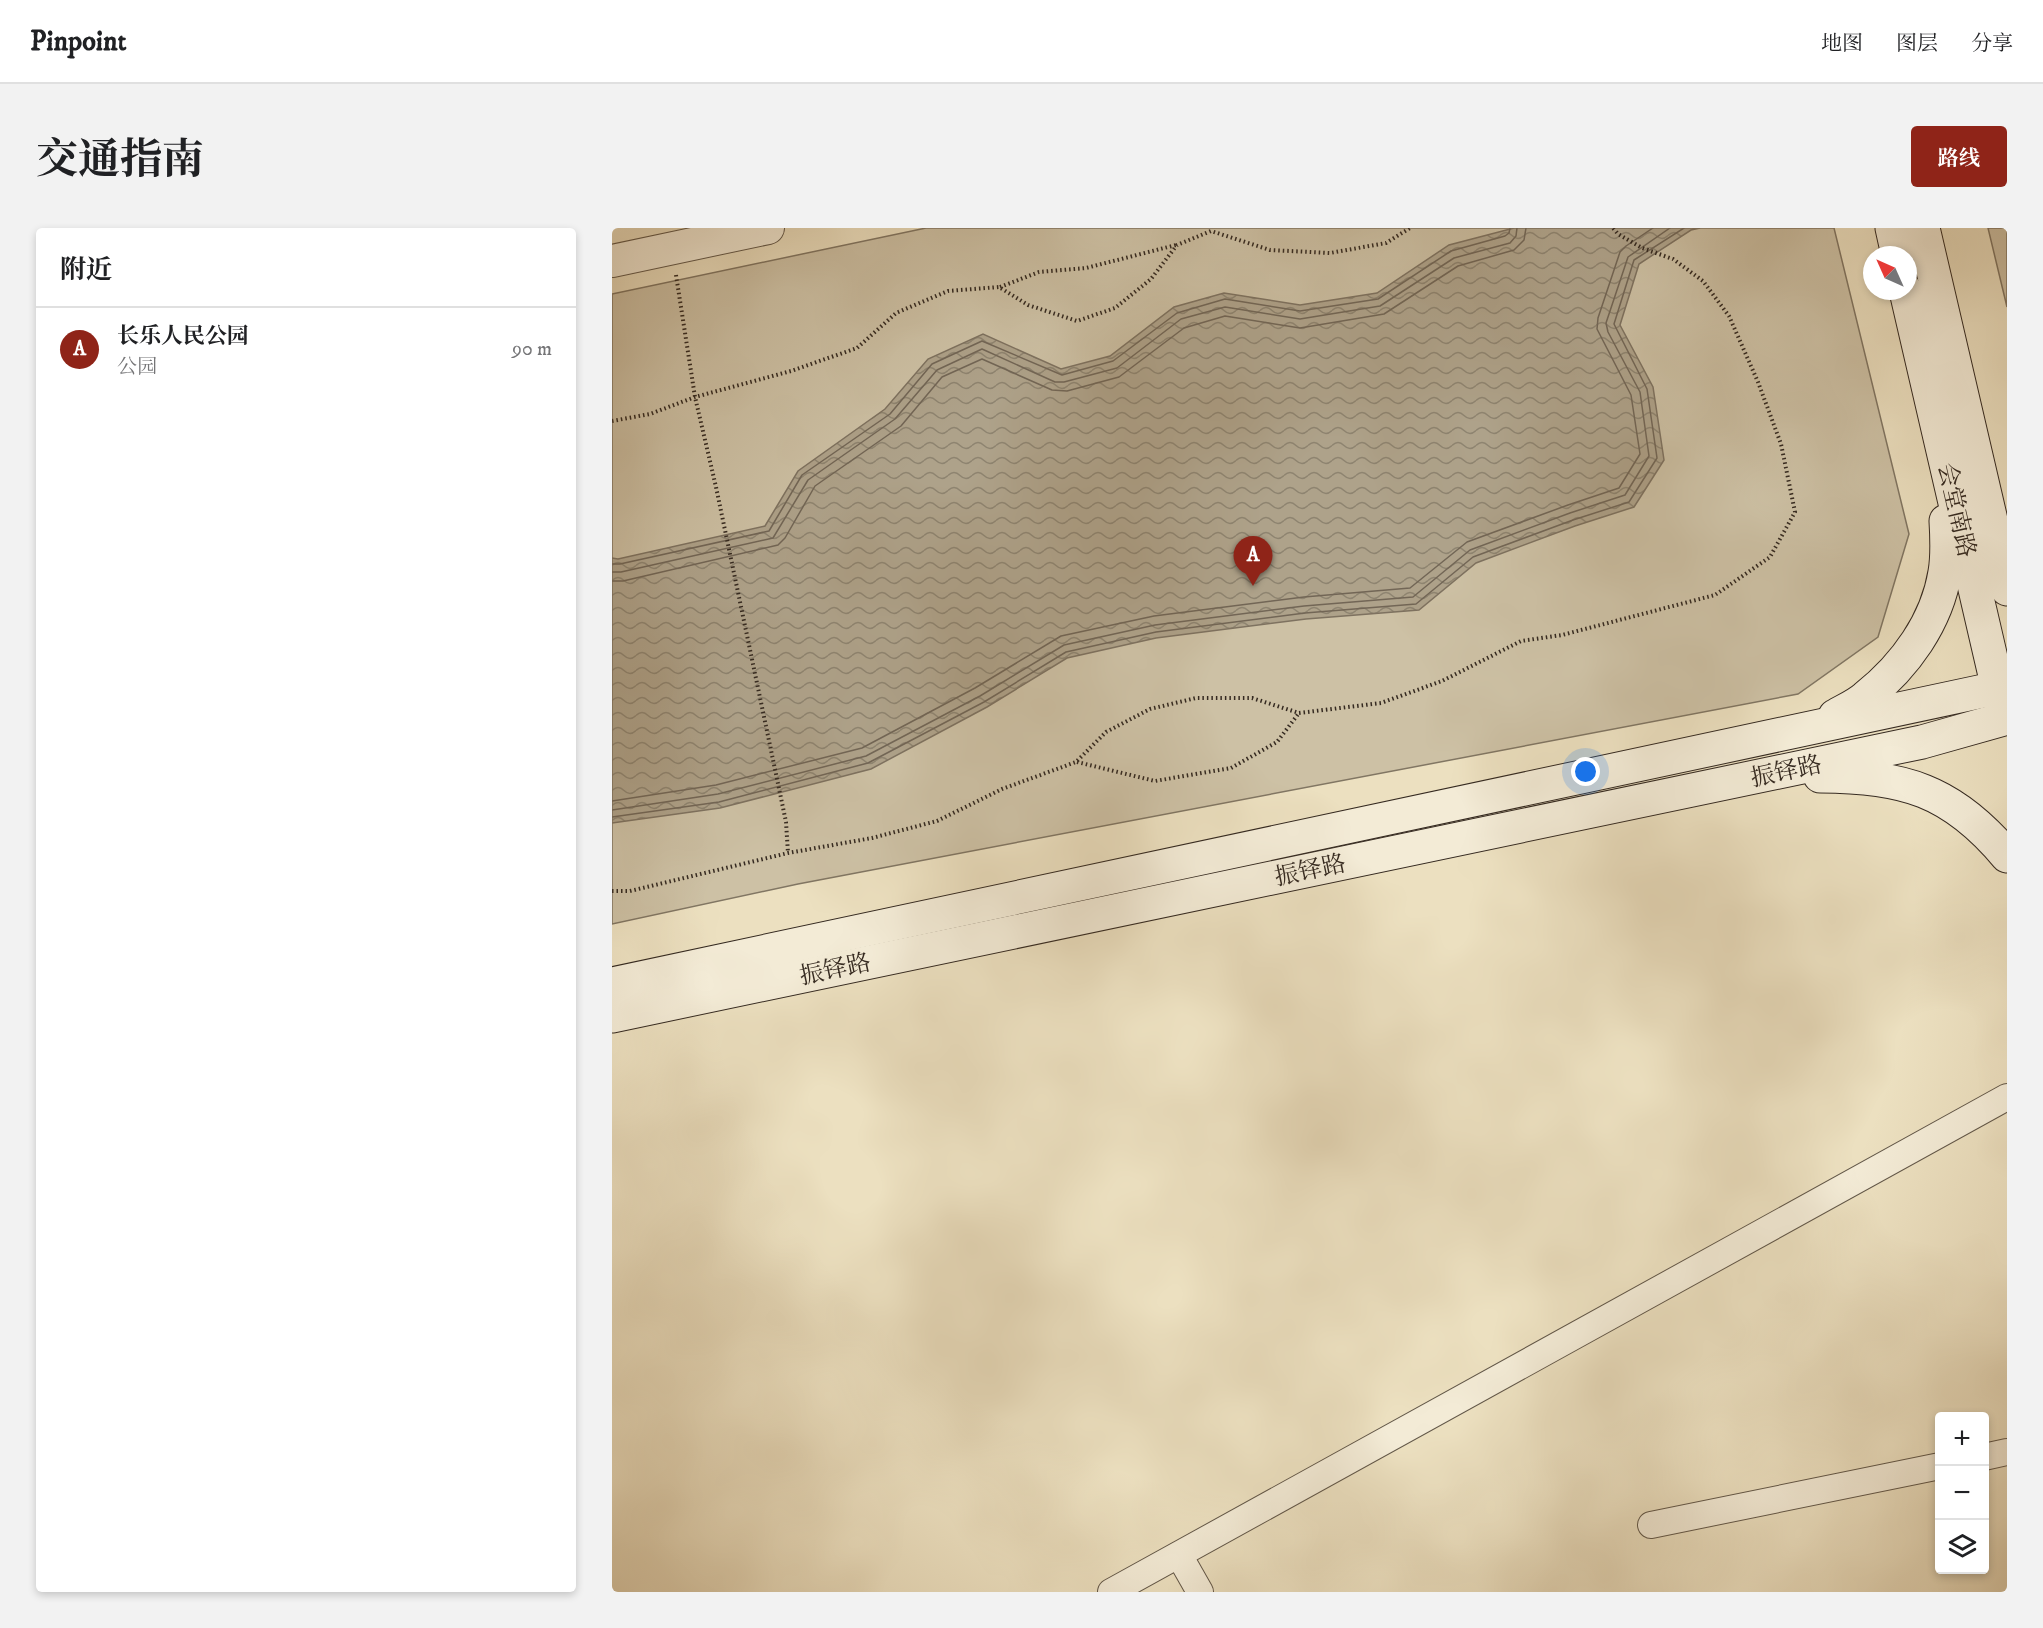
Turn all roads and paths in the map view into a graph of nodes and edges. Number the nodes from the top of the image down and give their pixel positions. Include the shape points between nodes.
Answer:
1 (768, 228) edge
2 (1410, 228) edge
3 (1613, 228) edge
4 (1907, 241) edge
5 (1177, 245) junction
6 (671, 248) junction
7 (612, 261) edge
8 (999, 287) junction
9 (1909, 300) edge
10 (694, 397) junction
11 (612, 421) edge
12 (1959, 450) junction
13 (2007, 505) edge
14 (2007, 589) edge
15 (2005, 708) edge
16 (1299, 713) junction
17 (1778, 735) junction
18 (1076, 762) junction
19 (1767, 775) junction
20 (788, 853) junction
21 (2007, 855) edge
22 (612, 891) edge
23 (612, 984) edge
24 (612, 1016) edge
25 (2007, 1096) edge
26 (2007, 1452) edge
27 (1989, 1456) edge
28 (1935, 1467) edge
29 (1652, 1525) dead end
30 (1179, 1555) junction
31 (1111, 1592) edge
32 (1200, 1592) edge

1 - 6 street
2 - 5 path via 1386,243 1330,253 1270,250 1210,231
3 - 16 path via 1642,248 1673,259 1703,281 1729,316 1781,444 1795,512 1770,557 1715,595 1562,635 1521,641 1443,681 1381,703
4 - 12 main road, 会堂南路
5 - 8 path via 1086,268 1039,272
5 - 8 path via 1151,279 1115,308 1077,321 1028,305
6 - 7 street
6 - 10 path
8 - 10 path via 948,291 896,313 857,348 791,371
9 - 12 main road, 会堂南路
10 - 11 path via 650,414
10 - 20 path via 786,822
12 - 13 main road
12 - 14 main road, 会堂南路
12 - 15 main road, 会堂南路
12 - 17 main road via 1945,572 1937,604 1915,646 1865,698 1835,716
15 - 17 main road, 振铎路
15 - 19 main road, 振铎路 via 1922,742
16 - 18 path via 1252,698 1196,698 1150,709 1106,732
16 - 18 path via 1276,742 1231,768 1155,781
17 - 23 main road, 振铎路
18 - 20 path via 1002,789 937,821
19 - 21 main road via 1863,778 1918,788 1962,811
19 - 24 main road, 振铎路
20 - 22 path via 630,891
25 - 30 street
26 - 27 street
28 - 29 street
30 - 31 street
30 - 32 street

